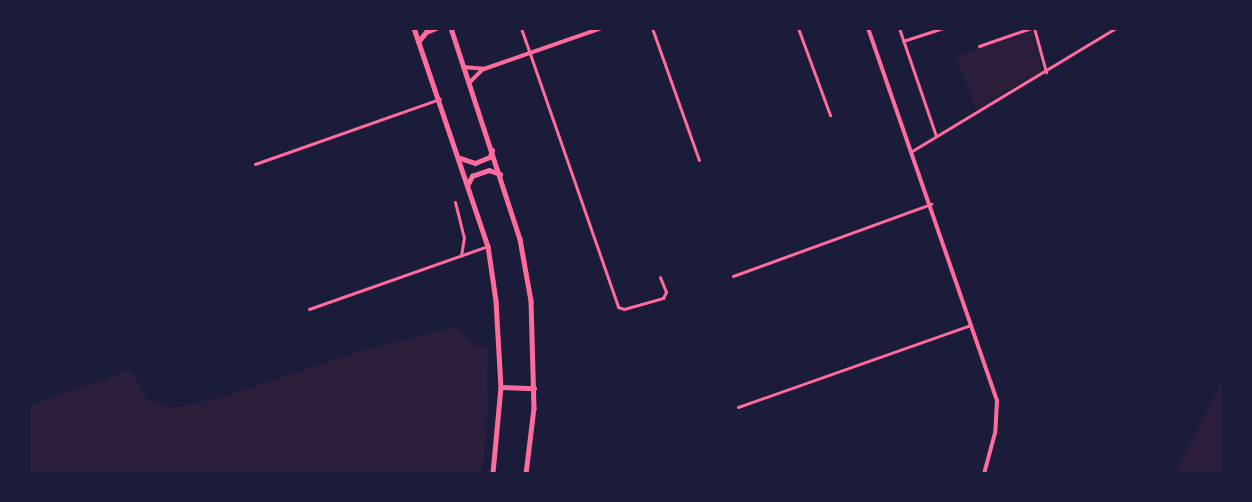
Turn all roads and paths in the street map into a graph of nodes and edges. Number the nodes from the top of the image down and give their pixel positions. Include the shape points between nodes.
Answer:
1 (414, 28) edge
2 (436, 28) edge
3 (521, 28) edge
4 (602, 28) edge
5 (652, 28) edge
6 (798, 28) edge
7 (868, 28) edge
8 (899, 28) edge
9 (943, 28) edge
10 (1032, 28) edge
11 (1116, 28) edge
12 (450, 29) edge
13 (903, 41) junction
14 (418, 42) junction
15 (979, 46) dead end
16 (530, 55) junction
17 (463, 67) junction
18 (484, 69) junction
19 (1046, 72) junction
20 (468, 84) junction
21 (440, 99) junction
22 (830, 115) dead end
23 (936, 136) junction
24 (492, 146) junction
25 (912, 152) junction
26 (460, 158) junction
27 (699, 160) dead end
28 (255, 164) dead end
29 (500, 174) junction
30 (468, 184) junction
31 (455, 202) dead end
32 (931, 204) junction
33 (488, 246) junction
34 (461, 256) junction
35 (733, 276) dead end
36 (660, 277) dead end
37 (309, 309) dead end
38 (972, 325) junction
39 (501, 387) junction
40 (534, 388) junction
41 (738, 407) dead end
42 (493, 474) edge
43 (526, 474) edge
44 (984, 474) edge

1 - 14 main road
2 - 14 main road
3 - 16 street
4 - 16 street
5 - 27 street
6 - 22 street
7 - 25 street
8 - 13 street
9 - 13 street
10 - 15 street
10 - 19 street
11 - 19 street
12 - 17 main road
13 - 23 street
14 - 21 main road
16 - 18 street
16 - 36 street via 618,307 624,309 663,298 666,292
17 - 18 street
17 - 20 main road
18 - 20 street
19 - 23 street
20 - 24 main road
21 - 26 main road
21 - 28 street
23 - 25 street
24 - 26 main road via 490,157 475,163
24 - 29 main road
25 - 32 street
26 - 30 main road
29 - 30 main road via 489,170 472,176
29 - 40 main road via 520,239 531,301
30 - 33 main road
31 - 34 street via 464,237
32 - 35 street
32 - 38 street
33 - 34 street
33 - 39 main road
34 - 37 street
38 - 41 street
38 - 44 street via 997,400 995,433
39 - 40 main road
39 - 42 main road
40 - 43 main road

